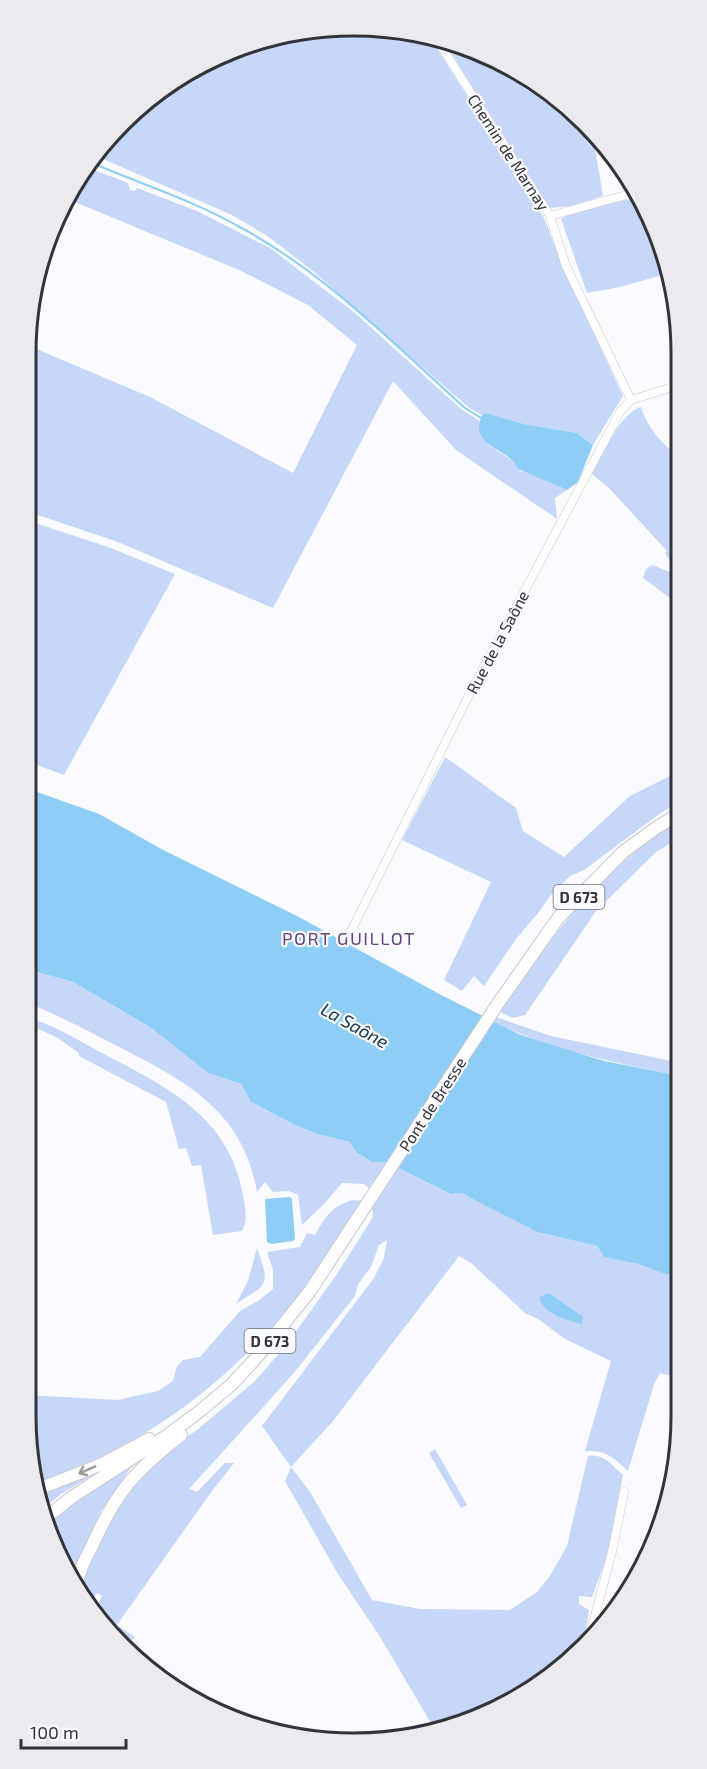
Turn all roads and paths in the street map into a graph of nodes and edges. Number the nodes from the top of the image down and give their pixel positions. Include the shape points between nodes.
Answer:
1 (443, 49) edge
2 (628, 195) edge
3 (550, 216) junction
4 (671, 388) edge
5 (631, 400) junction
6 (671, 819) edge
7 (350, 933) dead end
8 (257, 1357) junction
9 (231, 1385) junction
10 (44, 1487) edge
11 (624, 1492) dead end
12 (52, 1513) edge
13 (79, 1575) edge
14 (593, 1624) edge

1 - 3 street, Chemin de Marnay
2 - 3 street
3 - 5 street, Chemin de Marnay via 566,266
4 - 5 street
5 - 7 street, Rue de la Saône via 620,412 468,697
6 - 8 main road, Pont de Bresse / D 673 via 623,852 559,916 310,1291
8 - 9 main road, D 673
8 -> 10 main road via 155,1435 100,1465
9 - 12 main road, D 673 via 180,1426
9 - 13 main road via 122,1489
11 - 14 street

